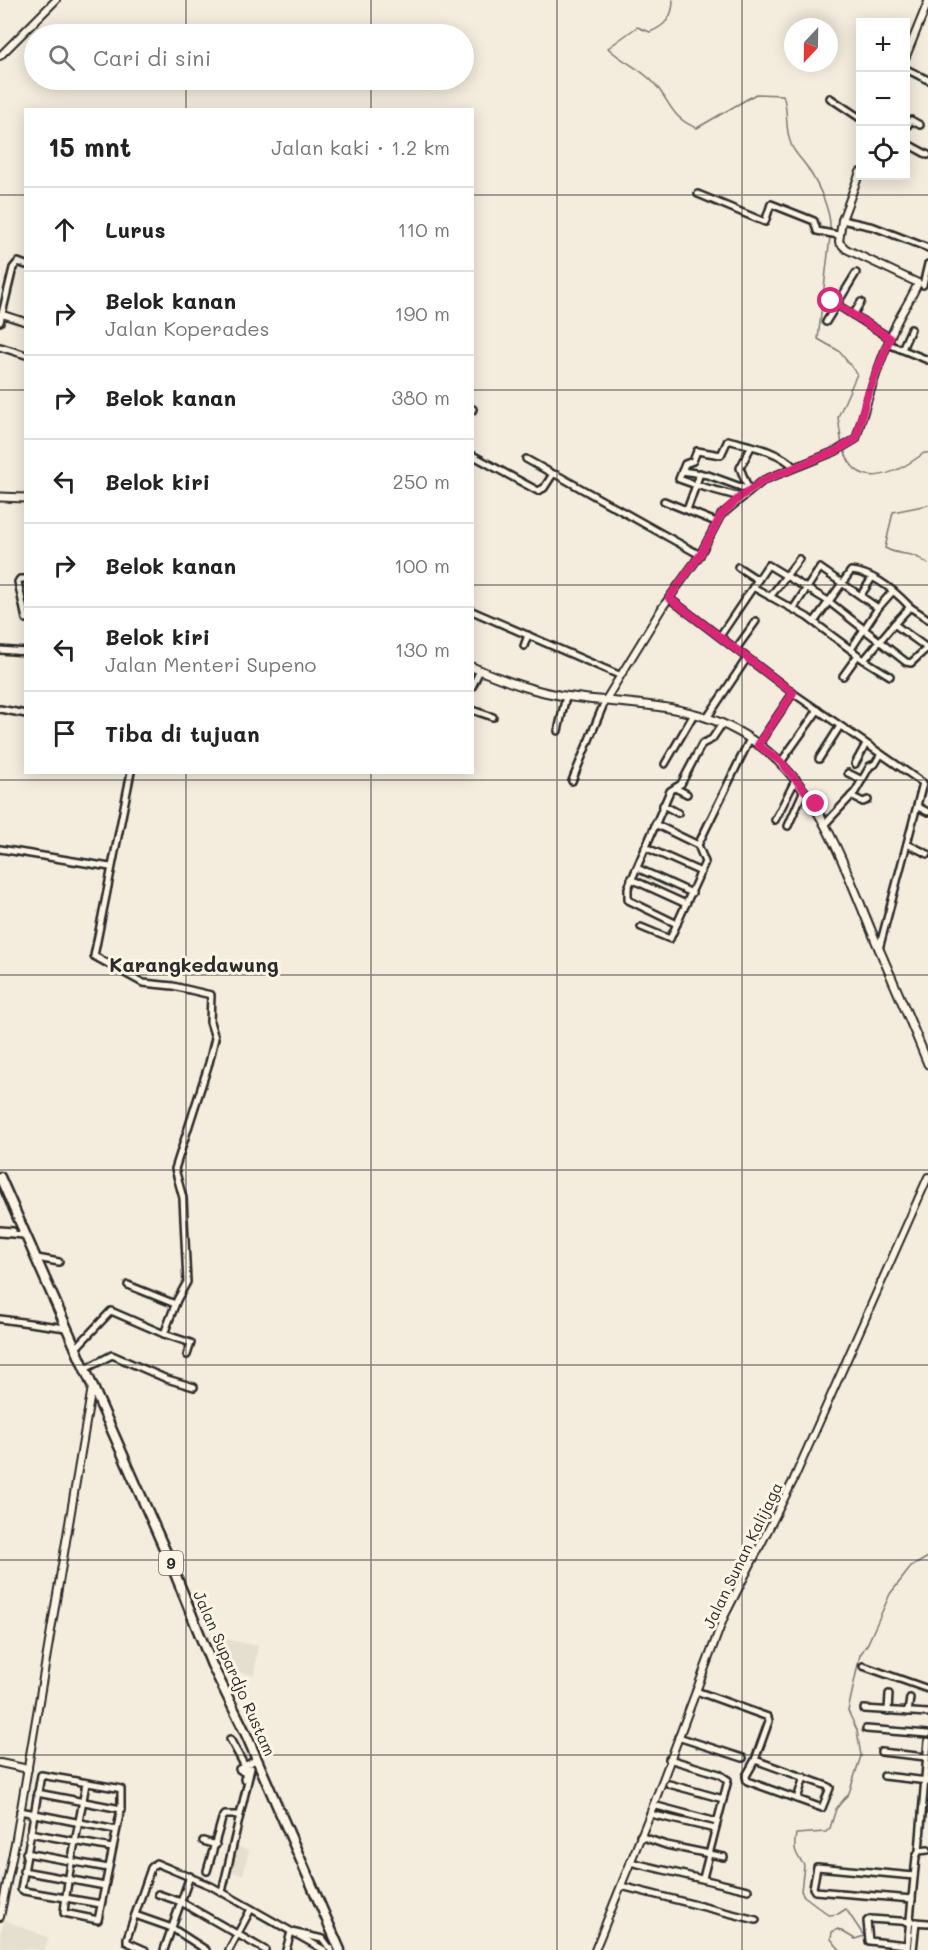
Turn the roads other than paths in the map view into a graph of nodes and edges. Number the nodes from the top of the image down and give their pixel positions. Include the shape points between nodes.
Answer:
1 (56, 0) edge
2 (928, 2) edge
3 (926, 12) edge
4 (32, 24) edge
5 (24, 32) edge
6 (910, 48) edge
7 (0, 56) edge
8 (910, 71) edge
9 (928, 80) edge
10 (830, 98) dead end
11 (856, 115) edge
12 (920, 125) dead end
13 (907, 126) edge
14 (910, 145) edge
15 (928, 155) edge
16 (858, 180) edge
17 (698, 194) dead end
18 (842, 220) junction
19 (832, 234) junction
20 (928, 248) edge
21 (928, 264) edge
22 (24, 265) edge
23 (856, 273) dead end
24 (923, 285) edge
25 (861, 302) dead end
26 (834, 303) junction
27 (2, 314) junction
28 (853, 315) junction
29 (24, 321) edge
30 (0, 322) edge
31 (826, 322) dead end
32 (911, 329) dead end
33 (889, 341) junction
34 (0, 347) edge
35 (902, 349) junction
36 (24, 354) edge
37 (928, 360) edge
38 (751, 447) junction
39 (474, 456) edge
40 (526, 459) dead end
41 (794, 467) junction
42 (682, 471) junction
43 (700, 473) junction
44 (553, 474) junction
45 (696, 485) junction
46 (748, 490) junction
47 (0, 497) edge
48 (740, 497) junction
49 (24, 498) edge
50 (664, 501) dead end
51 (687, 510) junction
52 (716, 522) junction
53 (700, 555) junction
54 (772, 558) dead end
55 (799, 559) dead end
56 (768, 565) junction
57 (738, 567) dead end
58 (786, 577) junction
59 (872, 578) junction
60 (24, 579) edge
61 (758, 580) junction
62 (842, 581) junction
63 (753, 587) junction
64 (806, 588) junction
65 (892, 591) junction
66 (861, 594) junction
67 (770, 597) junction
68 (669, 598) junction
69 (23, 600) edge
70 (828, 601) junction
71 (910, 607) junction
72 (878, 608) junction
73 (793, 609) junction
74 (474, 612) edge
75 (928, 619) edge
76 (756, 621) dead end
77 (814, 622) junction
78 (894, 624) junction
79 (864, 629) junction
80 (528, 635) junction
81 (720, 636) junction
82 (880, 640) junction
83 (524, 646) dead end
84 (927, 648) edge
85 (736, 649) junction
86 (851, 649) junction
87 (0, 650) edge
88 (24, 652) edge
89 (858, 655) junction
90 (747, 658) junction
91 (864, 660) junction
92 (474, 668) edge
93 (480, 670) junction
94 (619, 675) junction
95 (843, 676) dead end
96 (890, 676) dead end
97 (474, 683) edge
98 (793, 693) junction
99 (566, 696) junction
100 (605, 701) junction
101 (0, 709) edge
102 (818, 710) junction
103 (474, 711) edge
104 (24, 714) edge
105 (694, 714) junction
106 (493, 717) dead end
107 (707, 718) junction
108 (722, 724) junction
109 (840, 726) junction
110 (558, 731) dead end
111 (750, 739) junction
112 (866, 744) junction
113 (758, 745) junction
114 (881, 754) junction
115 (819, 759) dead end
116 (781, 762) junction
117 (665, 764) dead end
118 (855, 764) dead end
119 (848, 773) dead end
120 (131, 774) edge
121 (796, 779) junction
122 (862, 780) junction
123 (572, 781) dead end
124 (674, 787) junction
125 (805, 788) junction
126 (687, 794) dead end
127 (851, 796) junction
128 (868, 800) dead end
129 (663, 805) junction
130 (918, 807) junction
131 (928, 812) edge
132 (678, 813) dead end
133 (775, 820) dead end
134 (655, 824) junction
135 (825, 824) junction
136 (788, 826) dead end
137 (907, 844) junction
138 (698, 845) junction
139 (645, 847) junction
140 (0, 849) edge
141 (928, 854) edge
142 (110, 867) junction
143 (636, 868) junction
144 (701, 872) junction
145 (631, 879) junction
146 (692, 893) junction
147 (687, 904) junction
148 (677, 924) junction
149 (641, 927) dead end
150 (879, 949) junction
151 (928, 1064) edge
152 (0, 1177) edge
153 (928, 1177) edge
154 (0, 1232) edge
155 (24, 1233) junction
156 (34, 1258) junction
157 (59, 1262) dead end
158 (128, 1285) dead end
159 (175, 1304) junction
160 (0, 1318) edge
161 (144, 1326) junction
162 (66, 1328) junction
163 (141, 1334) dead end
164 (164, 1334) junction
165 (75, 1349) junction
166 (187, 1354) dead end
167 (85, 1369) junction
168 (92, 1387) junction
169 (194, 1387) dead end
170 (863, 1666) dead end
171 (928, 1689) edge
172 (696, 1691) junction
173 (889, 1694) dead end
174 (910, 1698) dead end
175 (864, 1709) dead end
176 (888, 1711) junction
177 (908, 1712) junction
178 (928, 1713) edge
179 (866, 1729) dead end
180 (928, 1734) edge
181 (678, 1737) junction
182 (230, 1739) dead end
183 (928, 1740) edge
184 (252, 1748) junction
185 (881, 1752) dead end
186 (239, 1755) junction
187 (926, 1757) junction
188 (743, 1758) dead end
189 (669, 1760) junction
190 (755, 1760) junction
191 (0, 1763) edge
192 (252, 1765) junction
193 (28, 1769) junction
194 (884, 1776) dead end
195 (804, 1777) junction
196 (244, 1779) dead end
197 (926, 1781) edge
198 (86, 1783) junction
199 (669, 1784) dead end
200 (37, 1793) junction
201 (723, 1799) junction
202 (796, 1799) junction
203 (83, 1802) junction
204 (653, 1805) junction
205 (121, 1809) junction
206 (20, 1811) junction
207 (678, 1812) junction
208 (33, 1813) junction
209 (650, 1814) junction
210 (238, 1815) junction
211 (697, 1817) junction
212 (677, 1820) junction
213 (717, 1822) junction
214 (79, 1823) junction
215 (695, 1824) junction
216 (715, 1829) junction
217 (116, 1830) junction
218 (30, 1833) junction
219 (640, 1836) junction
220 (203, 1841) dead end
221 (76, 1842) junction
222 (216, 1845) junction
223 (112, 1848) junction
224 (928, 1850) edge
225 (919, 1851) junction
226 (26, 1853) junction
227 (708, 1854) junction
228 (724, 1857) dead end
229 (72, 1861) junction
230 (630, 1862) junction
231 (108, 1868) junction
232 (23, 1871) junction
233 (207, 1871) dead end
234 (190, 1876) junction
235 (914, 1876) junction
236 (703, 1878) junction
237 (69, 1879) junction
238 (105, 1886) junction
239 (621, 1886) junction
240 (748, 1890) dead end
241 (222, 1892) junction
242 (158, 1894) dead end
243 (66, 1898) junction
244 (912, 1899) junction
245 (181, 1902) junction
246 (101, 1904) junction
247 (251, 1909) junction
248 (135, 1916) junction
249 (0, 1917) edge
250 (756, 1920) dead end
251 (913, 1922) junction
252 (928, 1923) edge
253 (172, 1928) junction
254 (291, 1932) junction
255 (238, 1935) junction
256 (326, 1941) junction
257 (907, 1947) edge
258 (322, 1949) edge
259 (145, 1950) edge
260 (164, 1950) edge
261 (206, 1950) edge
262 (229, 1950) edge
263 (265, 1950) edge
264 (286, 1950) edge
265 (331, 1950) edge
266 (340, 1950) edge
267 (595, 1950) edge
268 (913, 1950) edge

1 - 4 street
2 - 3 street
3 - 6 street
5 - 7 street
8 - 9 street
10 - 11 street
12 - 13 street via 911,120
14 - 15 street
16 - 18 street
17 - 19 street via 765,222 771,204 814,221 817,231
18 - 19 street
18 - 20 street via 874,227
19 - 24 street via 846,249
21 - 24 street
22 - 27 street via 18,262 13,268
23 - 26 street
24 - 33 street
25 - 28 street
26 - 28 street
26 - 31 street
27 - 29 street
27 - 30 street
28 - 33 street
32 - 35 street
33 - 35 street
33 - 41 street via 866,399 856,439
34 - 36 street
35 - 37 street
38 - 41 street via 777,455
38 - 42 street via 728,440 721,455 697,451
38 - 46 street via 740,468
39 - 44 street via 538,491
40 - 44 street
41 - 46 street
42 - 43 street
42 - 45 street via 679,479
43 - 45 street
43 - 46 street
44 - 53 street
45 - 48 street
45 - 51 street
46 - 48 street
47 - 49 main road
48 - 52 street
50 - 51 street
51 - 52 street
52 - 53 street
53 - 68 street
54 - 56 street
55 - 58 street
56 - 58 street
56 - 61 street
57 - 61 street
58 - 64 street
58 - 67 street
59 - 62 street via 851,570
59 - 65 street
59 - 66 street
60 - 69 street via 18,582
61 - 63 street
62 - 64 street via 818,569
62 - 66 street
62 - 70 street
63 - 67 street
63 - 81 street
64 - 70 street
64 - 73 street
65 - 71 street
65 - 72 street
66 - 72 street
67 - 73 street
68 - 81 street
68 - 94 street
70 - 77 street
70 - 79 street
71 - 75 street
71 - 78 street
72 - 79 street
73 - 77 street
74 - 80 street
76 - 85 street
77 - 86 street
78 - 82 street
78 - 84 street
79 - 82 street
79 - 86 street
80 - 83 street
80 - 94 street
81 - 85 street
82 - 84 street via 908,663
82 - 91 street
85 - 90 street
86 - 89 street
87 - 88 street
89 - 91 street
89 - 95 street
90 - 98 street
90 - 107 street
91 - 96 street
92 - 93 main road
93 - 97 street
93 - 99 main road via 516,685
94 - 100 street
98 - 102 street
98 - 113 street
99 - 100 main road
99 - 110 street
100 - 105 main road
100 - 123 street
101 - 104 street
102 - 109 street
102 - 116 street
103 - 106 street
105 - 107 main road
105 - 117 street
107 - 108 main road
108 - 111 main road
108 - 124 street via 712,739 702,744 681,784
109 - 112 street
109 - 115 street
111 - 113 main road
111 - 138 street
112 - 114 street
112 - 118 street
113 - 116 main road
114 - 122 street
114 - 130 street via 923,783
116 - 121 main road
119 - 122 street
120 - 142 street
121 - 125 main road
121 - 133 street
122 - 127 street
124 - 126 street
124 - 129 street
125 - 135 main road
125 - 136 street
127 - 128 street via 863,802
127 - 135 street
129 - 132 street
129 - 134 street
130 - 131 street
130 - 137 street
134 - 138 street
134 - 139 street
135 - 150 main road
137 - 141 street
137 - 150 street
138 - 144 street via 705,862
139 - 143 street
139 - 144 street
140 - 142 street
142 - 159 street via 94,957 143,983 184,988 213,997 210,1022 215,1038 175,1169 183,1198 187,1282
143 - 145 street
143 - 146 street
144 - 146 street
145 - 147 street
145 - 148 street via 628,900
146 - 147 street
147 - 148 street
148 - 149 street via 669,940
150 - 151 main road
152 - 155 highway, Jalan Supardjo Rustam / 9
153 - 172 street, Jalan Sunan Kalijaga via 793,1481 724,1617
154 - 155 street
155 - 156 highway, Jalan Supardjo Rustam / 9
156 - 157 street
156 - 162 highway, Jalan Supardjo Rustam / 9
158 - 159 street
159 - 164 street
160 - 162 street
161 - 163 street
161 - 164 street
161 - 165 street via 109,1311
162 - 165 highway, Jalan Supardjo Rustam / 9
164 - 166 street via 191,1343
165 - 167 highway, Jalan Supardjo Rustam / 9
167 - 168 highway, Jalan Supardjo Rustam / 9
167 - 169 street via 112,1355
168 - 184 highway, Jalan Supardjo Rustam / 9
168 - 193 street
170 - 171 street
172 - 181 street, Jalan Sunan Kalijaga
172 - 190 street via 768,1718
173 - 176 street
174 - 177 street
175 - 176 street
176 - 177 street
177 - 178 street
179 - 180 street
181 - 188 street
181 - 189 street, Jalan Sunan Kalijaga
182 - 186 street
183 - 187 street
184 - 186 street
184 - 192 highway, Jalan Supardjo Rustam / 9
185 - 187 street
186 - 192 street
187 - 197 street
189 - 201 street via 726,1777
189 - 204 street, Jalan Sunan Kalijaga
190 - 195 street
190 - 202 street via 747,1781
191 - 193 street
192 - 196 street
192 - 210 street
192 - 266 highway, Jalan Supardjo Rustam / 9
193 - 206 street
194 - 197 street
195 - 202 street
195 - 202 street via 830,1791 822,1808
197 - 225 street
198 - 200 street via 43,1774
198 - 203 street
198 - 205 street via 121,1789
199 - 201 street
200 - 203 street
200 - 208 street
201 - 213 street
203 - 205 street
203 - 214 street
204 - 207 street
204 - 209 street, Jalan Sunan Kalijaga
205 - 217 street
206 - 208 street
206 - 249 street
207 - 211 street
207 - 212 street
208 - 214 street
208 - 218 street
209 - 212 street
209 - 219 street, Jalan Sunan Kalijaga
210 - 222 street via 225,1815 222,1819
210 - 241 street
211 - 213 street
211 - 215 street
212 - 215 street
213 - 216 street
214 - 217 street
214 - 221 street
215 - 216 street
216 - 227 street
217 - 223 street
218 - 221 street
218 - 226 street
219 - 227 street
219 - 230 street, Jalan Sunan Kalijaga
220 - 222 street
221 - 223 street
221 - 229 street
222 - 233 street
223 - 231 street
224 - 225 street
225 - 235 street
226 - 229 street
226 - 232 street
227 - 228 street
227 - 236 street
229 - 231 street
229 - 237 street
230 - 236 street
230 - 239 street, Jalan Sunan Kalijaga
231 - 238 street
232 - 237 street
232 - 243 street via 24,1891
234 - 241 street
234 - 245 street
234 - 248 street via 154,1864
235 - 244 street
235 - 244 street via 817,1867 813,1888
236 - 240 street
237 - 238 street
237 - 243 street
238 - 246 street
239 - 250 street
239 - 267 street, Jalan Sunan Kalijaga
241 - 247 street
242 - 245 street
243 - 246 street
243 - 246 street via 64,1914 96,1921
244 - 251 street
245 - 253 street
245 - 255 street
247 - 254 street
247 - 255 street
248 - 253 street
248 - 259 street via 127,1942
251 - 252 street
251 - 257 street
251 - 257 street via 870,1919 866,1923 869,1941
251 - 268 street
253 - 260 street
253 - 261 street
254 - 256 street
254 - 258 street
254 - 264 street
255 - 262 street
255 - 263 street
256 - 258 street
256 - 265 street

